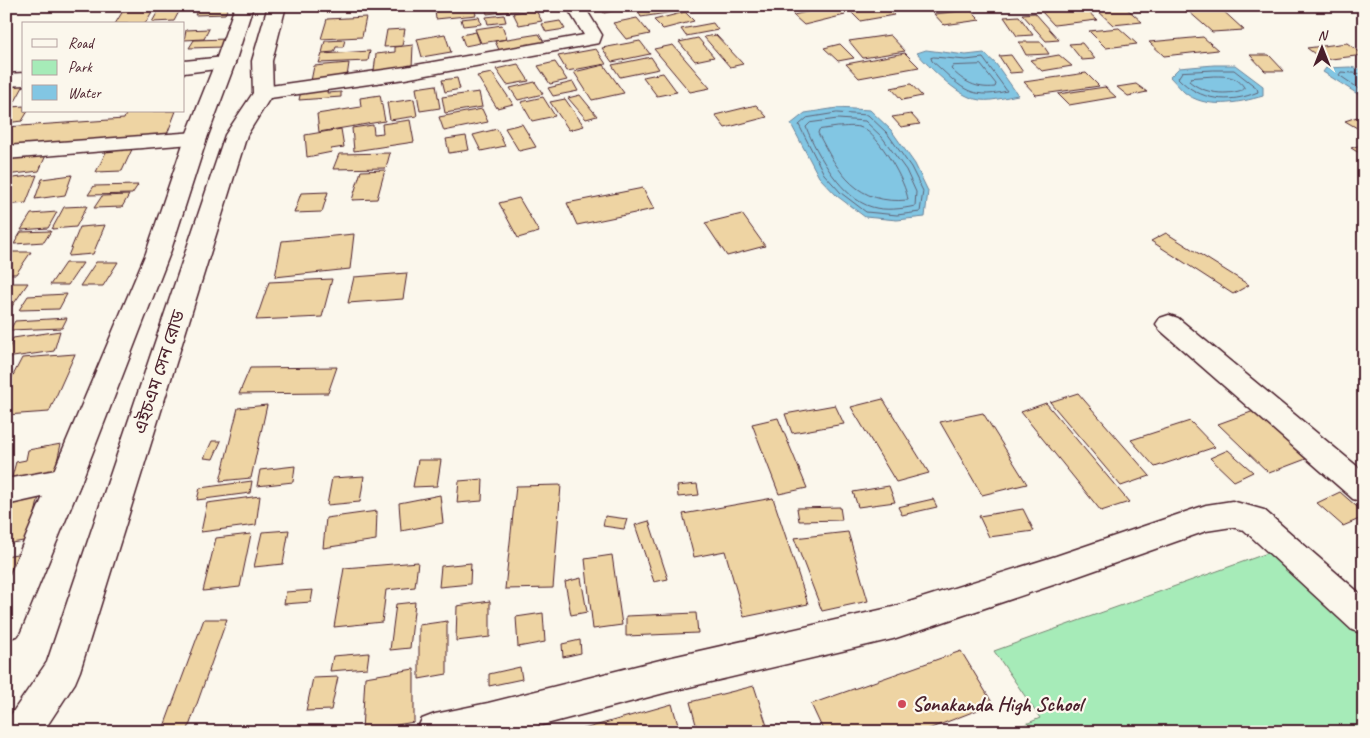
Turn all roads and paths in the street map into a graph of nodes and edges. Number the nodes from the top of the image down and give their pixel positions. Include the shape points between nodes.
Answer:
1 (244, 6) edge
2 (278, 6) edge
3 (575, 6) edge
4 (225, 64) junction
5 (185, 67) edge
6 (22, 79) edge
7 (6, 80) edge
8 (263, 93) junction
9 (196, 138) junction
10 (6, 153) edge
11 (1169, 324) dead end
12 (67, 480) junction
13 (1364, 490) edge
14 (6, 492) edge
15 (1364, 619) edge
16 (6, 624) edge
17 (21, 732) edge
18 (435, 732) edge

1 - 4 main road
2 - 8 main road via 262,61
3 - 8 main road via 593,35 592,39 405,73
4 - 5 main road
4 - 9 main road
6 - 7 main road
8 - 17 main road, এইচএম সেন রোড via 236,134 62,671
9 - 10 main road
9 - 12 main road via 158,253
11 - 13 main road
12 - 14 main road
12 - 16 main road
15 - 18 main road via 1252,519 1232,514 1206,518 893,623

